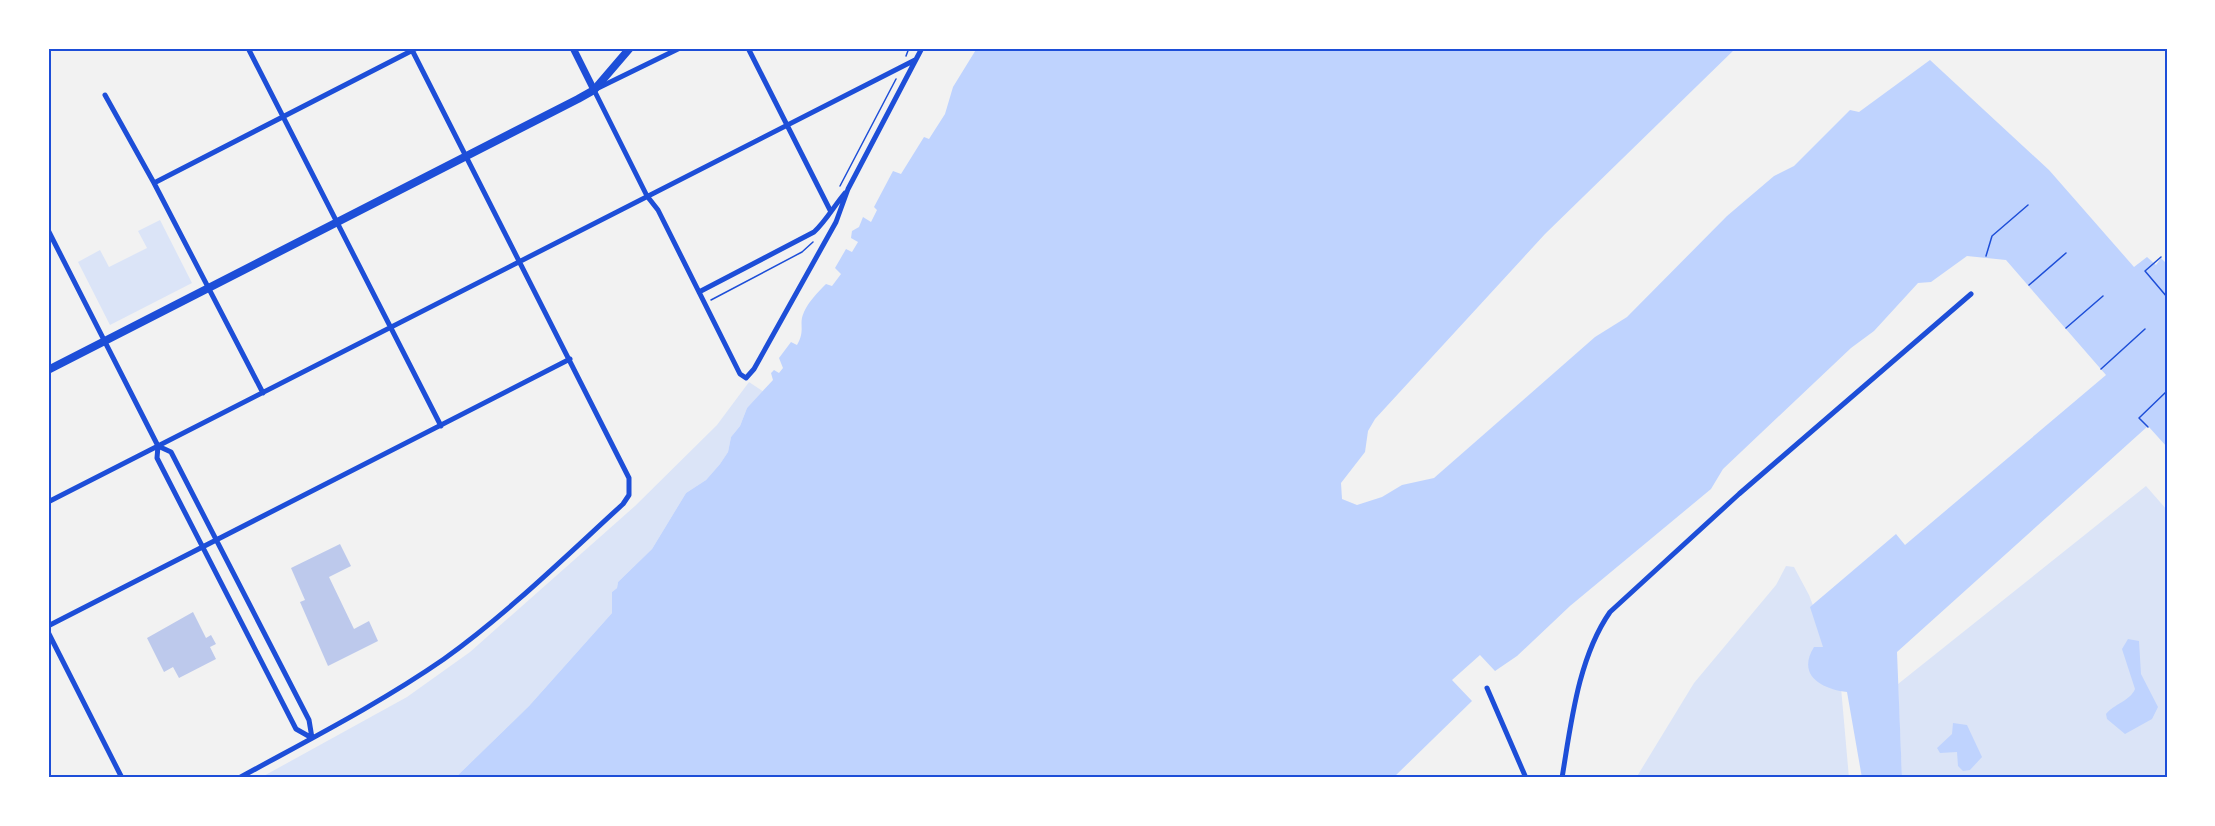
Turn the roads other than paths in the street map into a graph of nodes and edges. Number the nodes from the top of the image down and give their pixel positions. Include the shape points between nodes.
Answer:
1 (248, 48) edge
2 (573, 48) edge
3 (630, 48) edge
4 (680, 48) edge
5 (748, 48) edge
6 (922, 48) edge
7 (413, 49) edge
8 (915, 60) junction
9 (594, 90) junction
10 (105, 95) dead end
11 (283, 116) junction
12 (787, 123) junction
13 (466, 155) junction
14 (154, 183) junction
15 (848, 189) junction
16 (647, 196) junction
17 (830, 210) junction
18 (337, 221) junction
19 (49, 234) edge
20 (520, 261) junction
21 (208, 288) junction
22 (699, 292) junction
23 (1971, 294) dead end
24 (391, 327) junction
25 (105, 342) junction
26 (570, 360) junction
27 (48, 370) edge
28 (263, 393) junction
29 (441, 426) junction
30 (158, 446) junction
31 (48, 502) edge
32 (218, 539) junction
33 (202, 547) junction
34 (48, 626) edge
35 (48, 632) edge
36 (1487, 688) dead end
37 (312, 738) junction
38 (122, 778) edge
39 (239, 778) edge
40 (1526, 778) edge
41 (1562, 778) edge

1 - 11 street
2 - 9 street
3 - 9 main road
4 - 9 street
5 - 12 street
6 - 8 street
7 - 11 street
7 - 13 street
8 - 12 street
8 - 15 street
9 - 13 main road
9 - 16 street
10 - 14 street
11 - 14 street
11 - 18 street
12 - 16 street
12 - 17 street
13 - 18 main road
13 - 20 street
14 - 21 street
15 - 17 street
15 - 22 street via 836,222 746,378 740,374
16 - 20 street
16 - 22 street via 658,210
17 - 22 street via 824,224 814,232
18 - 21 main road
18 - 24 street
19 - 25 street
20 - 24 street
20 - 26 street
21 - 25 main road
21 - 28 street
23 - 41 street via 1739,494 1610,612 1596,636 1584,674
24 - 28 street
24 - 29 street
25 - 27 main road
25 - 30 street
26 - 29 street
26 - 37 street via 629,478 630,489 623,504 471,639 400,689
28 - 30 street
29 - 32 street
30 - 31 street
30 - 32 street via 171,452
30 - 33 street via 157,458
32 - 33 street
32 - 37 street via 309,720
33 - 34 street
33 - 37 street via 296,729
35 - 38 street
36 - 40 street
37 - 39 street

